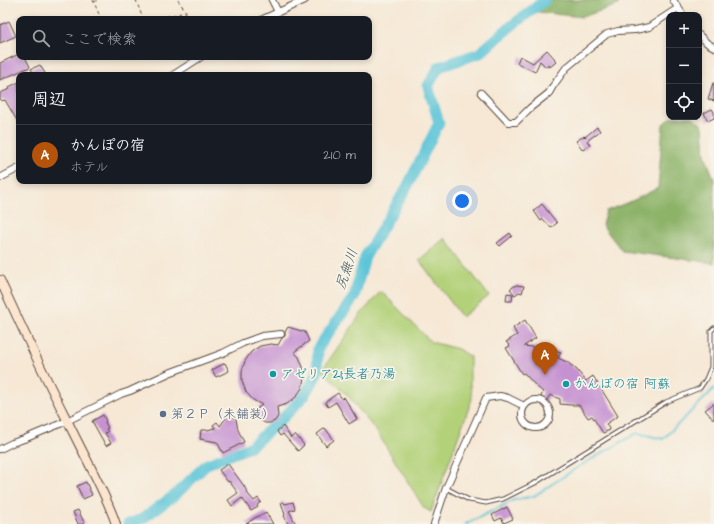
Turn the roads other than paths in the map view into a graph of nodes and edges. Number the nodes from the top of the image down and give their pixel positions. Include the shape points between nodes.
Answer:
1 (272, 0) edge
2 (305, 0) edge
3 (673, 0) edge
4 (678, 8) junction
5 (278, 12) junction
6 (681, 12) edge
7 (269, 16) edge
8 (702, 38) edge
9 (714, 47) edge
10 (196, 60) edge
11 (178, 72) edge
12 (481, 93) dead end
13 (16, 170) edge
14 (0, 178) edge
15 (0, 280) edge
16 (714, 328) edge
17 (281, 334) dead end
18 (524, 406) junction
19 (67, 421) junction
20 (0, 450) edge
21 (446, 488) junction
22 (116, 524) edge
23 (434, 524) edge

1 - 5 street
2 - 5 street
3 - 4 street
4 - 6 street
4 - 12 street via 649,27 618,30 607,34 566,68 549,93 516,122 508,122
5 - 7 street
8 - 9 street
10 - 11 street
13 - 14 street
15 - 19 street
16 - 21 lane via 711,331 711,367 700,388 666,402 535,483 503,499 486,504 469,500
17 - 19 street via 262,336 169,373
18 - 18 street via 522,415 526,424 534,428 547,424 550,410 545,402 532,400
18 - 21 street via 500,396 486,398
19 - 20 street
19 - 22 street
21 - 23 street

